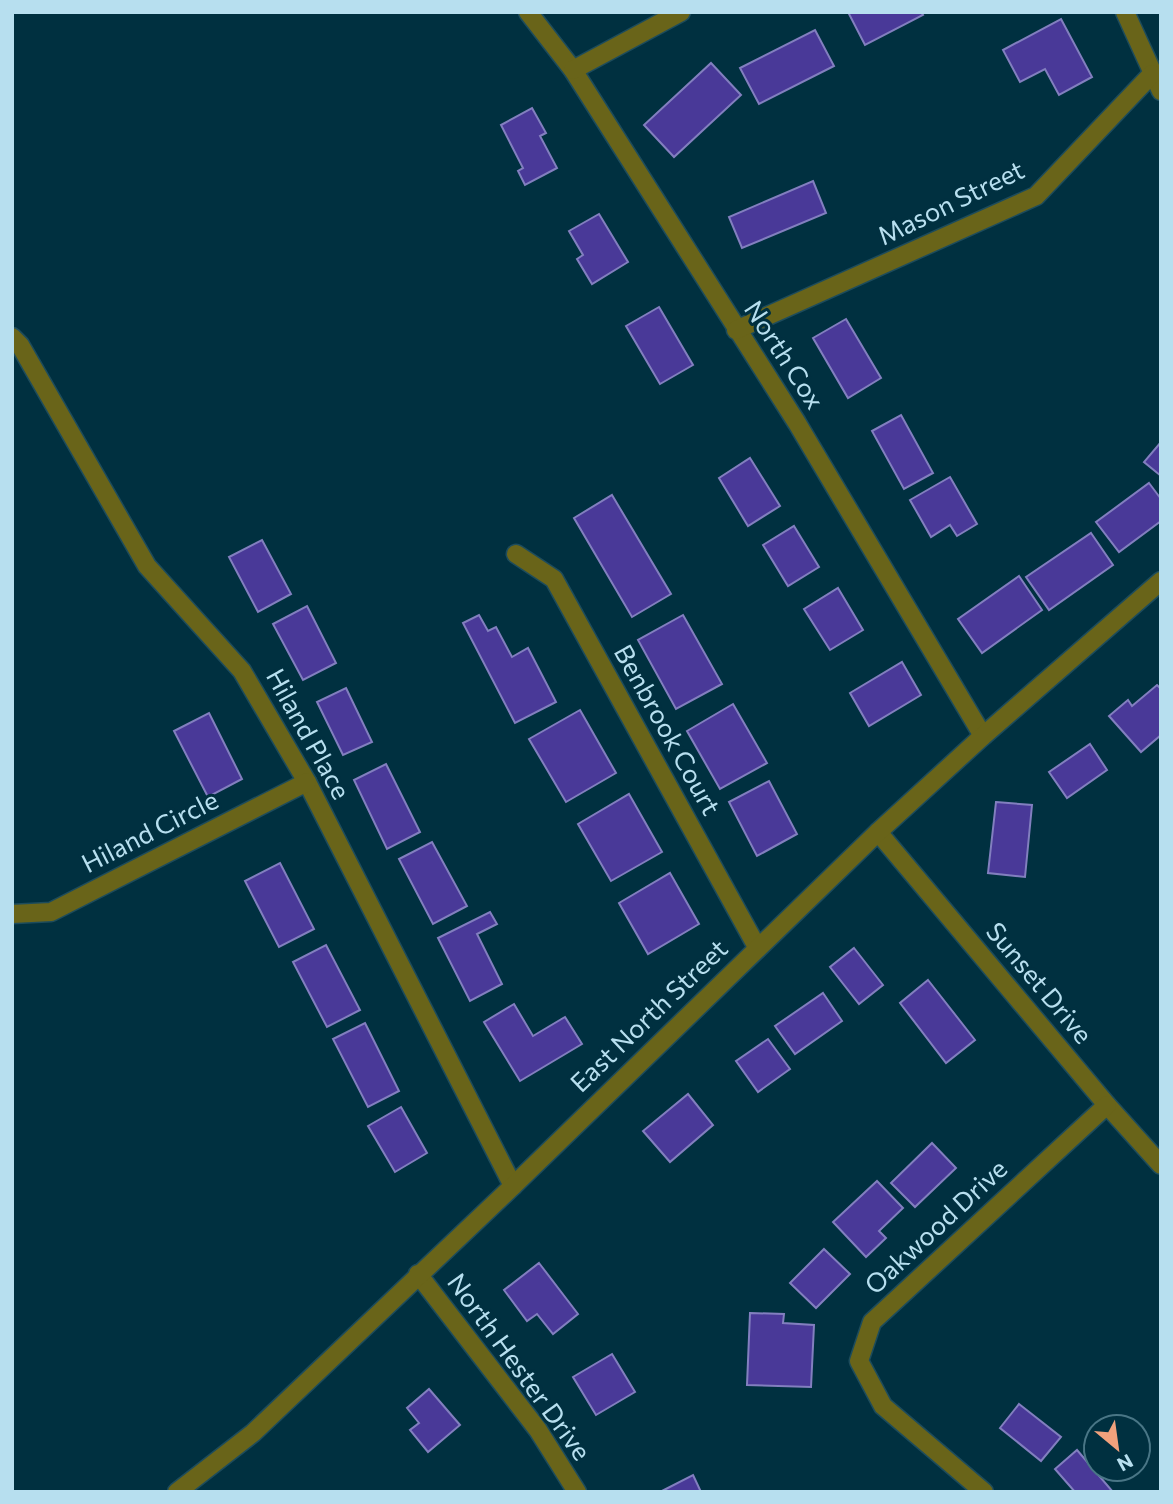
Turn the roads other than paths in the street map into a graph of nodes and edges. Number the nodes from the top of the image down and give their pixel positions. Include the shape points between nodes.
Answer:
1 (528, 12) edge
2 (681, 12) edge
3 (1125, 12) edge
4 (573, 69) junction
5 (1152, 74) junction
6 (1161, 91) edge
7 (736, 330) junction
8 (12, 337) edge
9 (516, 554) dead end
10 (1161, 580) edge
11 (983, 736) junction
12 (307, 782) junction
13 (878, 832) junction
14 (12, 914) edge
15 (757, 947) junction
16 (1107, 1105) junction
17 (1161, 1165) edge
18 (513, 1186) junction
19 (418, 1274) junction
20 (177, 1492) edge
21 (577, 1492) edge
22 (984, 1492) edge

1 - 4 street, North Cox
2 - 4 street
3 - 5 street
4 - 7 street, North Cox
5 - 6 street
5 - 7 street, Mason Street via 1036,196
7 - 11 street, North Cox via 797,423
8 - 12 street, Hiland Place via 147,566 242,671
9 - 15 street, Benbrook Court via 554,579
10 - 11 street, East North Street
11 - 13 street, East North Street
12 - 14 street, Hiland Circle via 51,912
12 - 18 street, Hiland Place
13 - 15 street, East North Street
13 - 16 street, Sunset Drive
15 - 18 street, East North Street
16 - 17 street, Sunset Drive
16 - 22 street, Oakwood Drive via 872,1322 859,1361 883,1406
18 - 19 street, East North Street
19 - 20 street, East North Street via 253,1433
19 - 21 street, North Hester Drive via 538,1430

